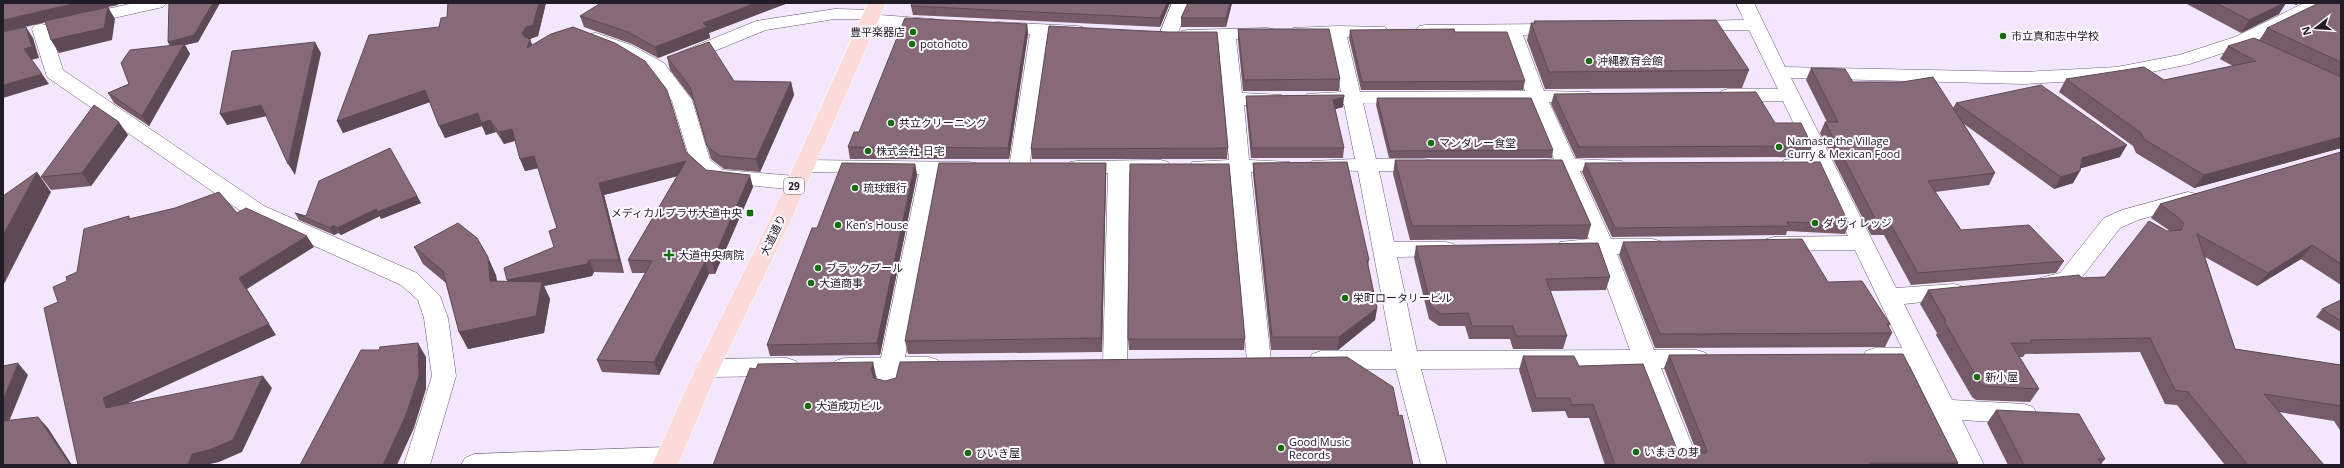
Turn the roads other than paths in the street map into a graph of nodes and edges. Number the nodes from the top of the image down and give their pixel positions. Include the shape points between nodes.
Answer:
1 (157, 3) edge
2 (1181, 3) edge
3 (1745, 3) edge
4 (2275, 3) edge
5 (2318, 3) edge
6 (873, 13) edge
7 (2295, 14) junction
8 (953, 25) edge
9 (1757, 25) junction
10 (984, 26) edge
11 (1670, 27) edge
12 (1576, 28) edge
13 (1040, 29) junction
14 (1512, 29) junction
15 (577, 31) edge
16 (1093, 31) edge
17 (1337, 31) junction
18 (1227, 35) junction
19 (2240, 41) junction
20 (2262, 51) edge
21 (657, 67) junction
22 (1779, 72) junction
23 (2024, 78) junction
24 (1709, 95) edge
25 (1790, 95) junction
26 (1600, 96) edge
27 (2049, 96) edge
28 (1537, 97) junction
29 (1351, 98) junction
30 (1235, 99) junction
31 (1773, 164) edge
32 (1824, 164) junction
33 (1367, 165) junction
34 (1446, 165) edge
35 (1518, 165) edge
36 (1566, 165) junction
37 (1637, 165) edge
38 (1241, 166) junction
39 (1120, 167) junction
40 (931, 168) junction
41 (1003, 168) junction
42 (800, 174) junction
43 (2207, 193) edge
44 (2130, 215) junction
45 (2149, 228) edge
46 (1863, 243) junction
47 (1755, 244) edge
48 (1675, 245) edge
49 (1603, 246) junction
50 (1548, 247) edge
51 (1470, 249) edge
52 (1383, 250) junction
53 (2024, 286) edge
54 (1972, 291) edge
55 (1890, 297) junction
56 (1850, 357) edge
57 (1917, 357) junction
58 (1716, 358) edge
59 (1406, 359) junction
60 (1645, 359) junction
61 (1139, 362) edge
62 (954, 365) edge
63 (708, 368) junction
64 (889, 375) junction
65 (1943, 409) junction
66 (2044, 415) edge
67 (667, 461) edge
68 (418, 465) edge
69 (474, 465) edge
70 (1434, 465) edge
71 (1687, 465) edge
72 (1971, 465) edge

1 - 68 street via 47,28 54,73 256,211 409,280 428,296 436,318 444,376
2 - 18 street via 1161,34
3 - 9 street
4 - 7 street
5 - 7 street
6 - 8 street
6 - 21 street via 835,14 762,25
6 - 42 main road, 大道通り / 29
7 - 19 street
9 - 11 street
9 - 22 street
10 - 13 street
12 - 14 street
13 - 16 street
13 - 41 street
14 - 17 street
14 - 28 street
15 - 21 street via 624,48
17 - 18 street
17 - 29 street
18 - 30 street
19 - 20 street
19 - 23 street via 2183,60 2117,73
21 - 42 street via 682,100 702,162 717,176
22 - 23 street
22 - 25 street
23 - 27 street
24 - 25 street
25 - 32 street
26 - 28 street
28 - 29 street
28 - 36 street
29 - 30 street
29 - 33 street
30 - 38 street
31 - 32 street
32 - 46 street
33 - 34 street
33 - 38 street
33 - 52 street
35 - 36 street
36 - 37 street
36 - 49 street
38 - 39 street
38 - 59 street via 1269,361
39 - 41 street
39 - 61 street via 1104,362
40 - 41 street
40 - 42 street
40 - 64 street
42 - 63 main road, 大道通り / 29
43 - 44 street
44 - 45 street
44 - 53 street via 2112,223 2068,279 2057,283
46 - 47 street
46 - 55 street
48 - 49 street
49 - 50 street
49 - 60 street
51 - 52 street
52 - 59 street
54 - 55 street
55 - 57 street
56 - 57 street
57 - 65 street
58 - 60 street
59 - 60 street
59 - 70 street
60 - 71 street
62 - 64 street
63 - 64 street via 816,367
63 - 67 main road, 大道通り / 29
65 - 66 street
65 - 72 street
67 - 69 street

